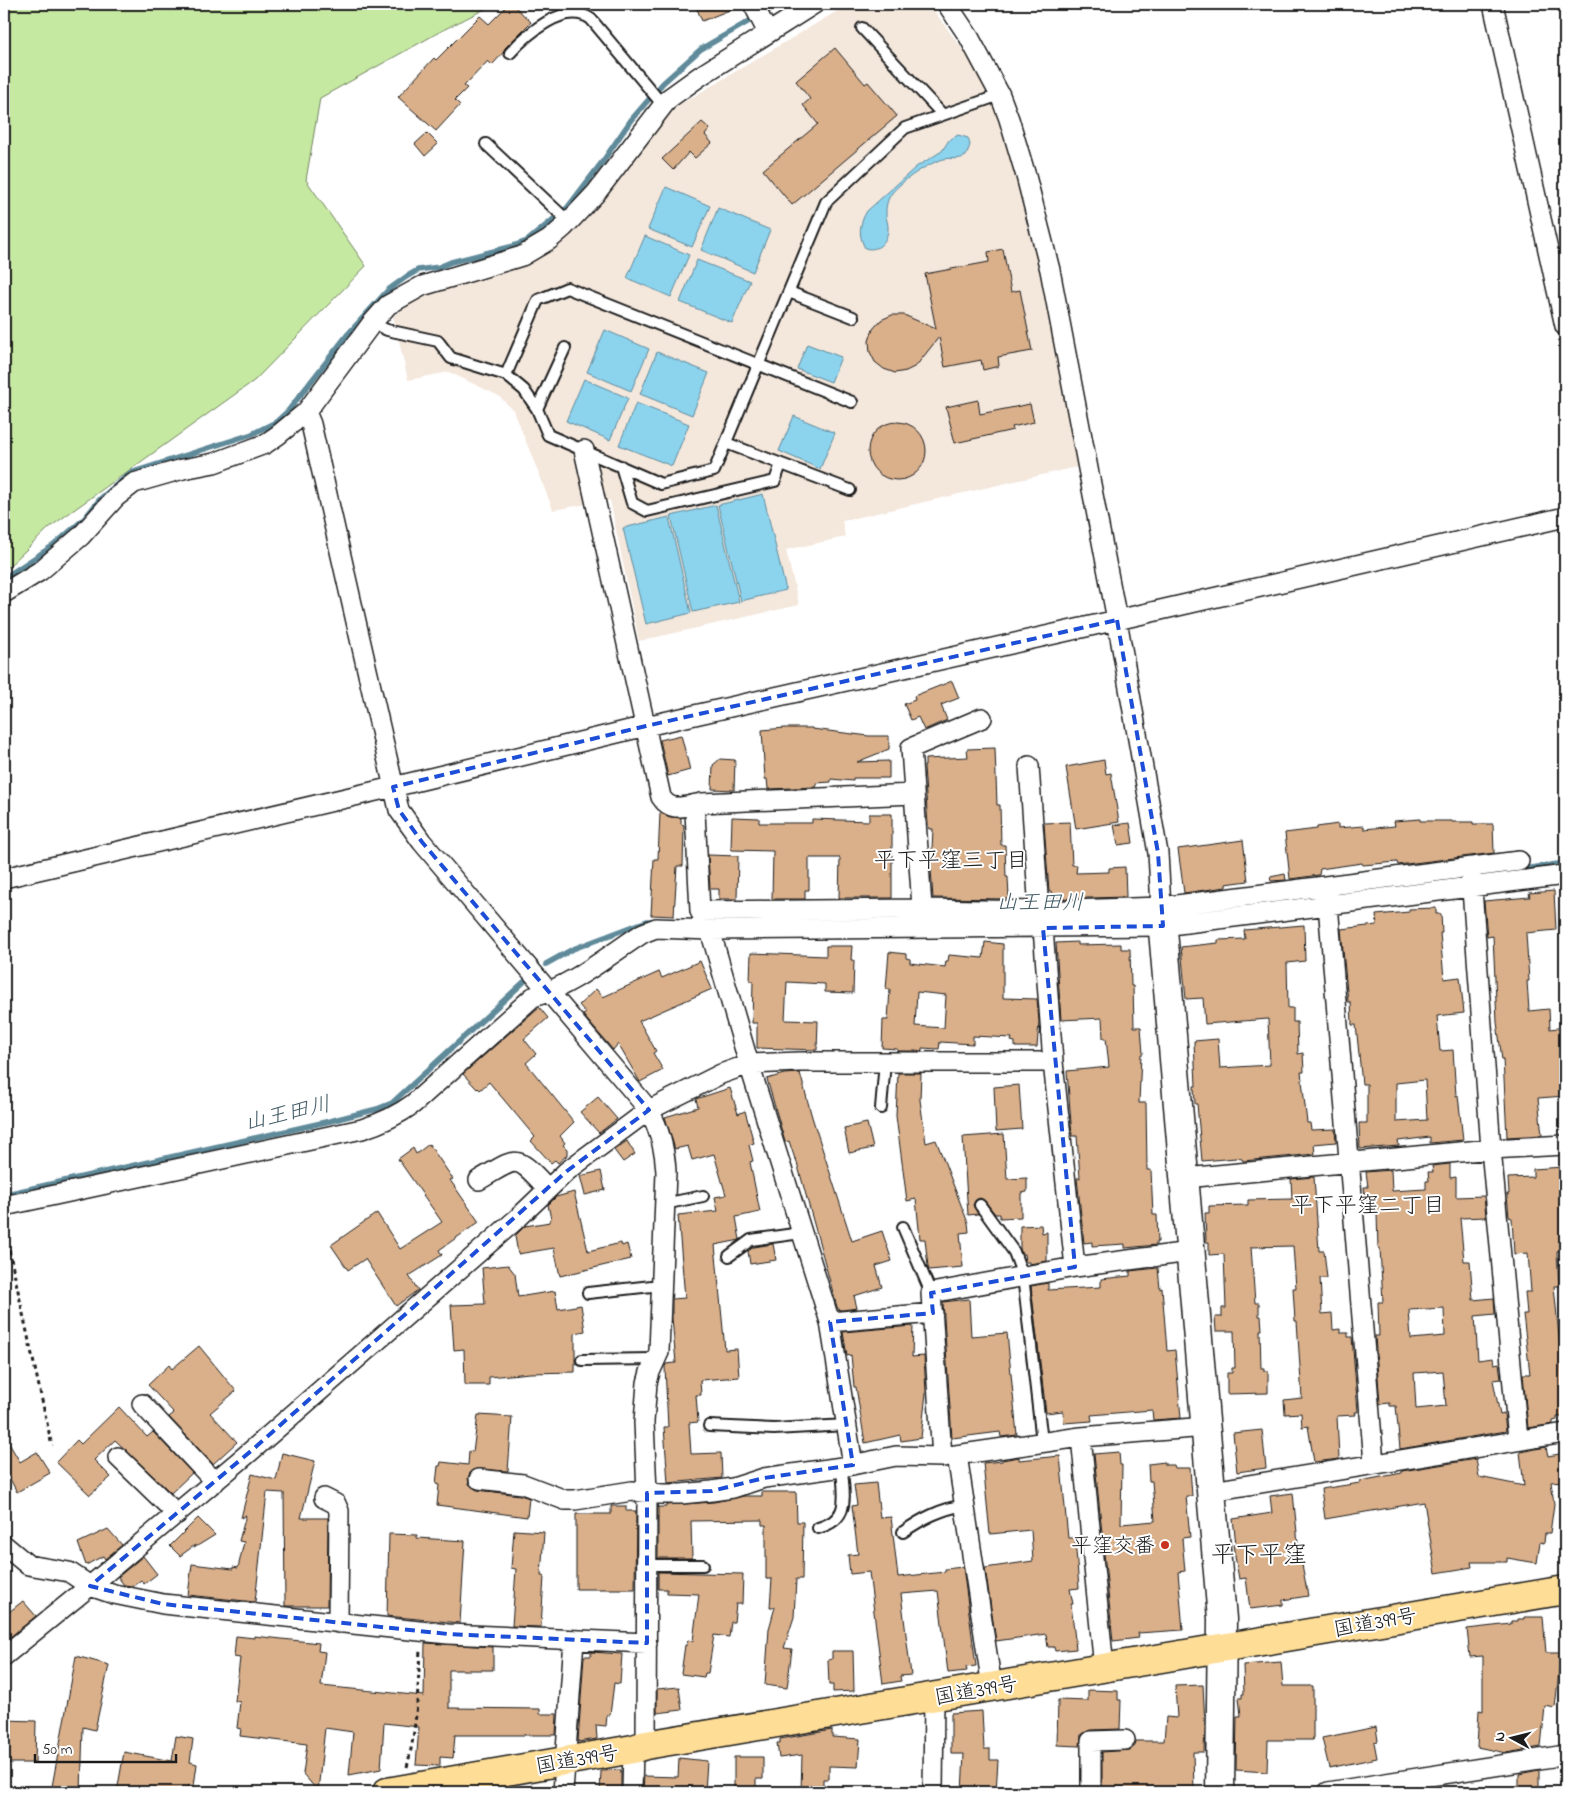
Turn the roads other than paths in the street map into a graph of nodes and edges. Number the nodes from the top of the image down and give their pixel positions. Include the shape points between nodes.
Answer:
1 (753, 4) edge
2 (814, 4) edge
3 (947, 4) edge
4 (1493, 4) edge
5 (862, 28) dead end
6 (768, 33) junction
7 (510, 53) dead end
8 (1000, 95) junction
9 (662, 104) junction
10 (942, 114) junction
11 (486, 144) dead end
12 (569, 222) junction
13 (789, 292) junction
14 (853, 317) dead end
15 (372, 323) junction
16 (1565, 326) edge
17 (565, 348) dead end
18 (758, 364) junction
19 (506, 375) junction
20 (852, 402) dead end
21 (537, 409) junction
22 (306, 412) junction
23 (726, 443) junction
24 (584, 450) junction
25 (781, 464) junction
26 (621, 466) junction
27 (850, 490) dead end
28 (1565, 517) edge
29 (4, 594) edge
30 (1117, 620) junction
31 (982, 718) dead end
32 (646, 726) junction
33 (1029, 766) dead end
34 (393, 787) junction
35 (914, 794) junction
36 (701, 803) junction
37 (1519, 861) dead end
38 (1565, 875) edge
39 (1471, 877) junction
40 (4, 878) edge
41 (1327, 886) junction
42 (1329, 904) junction
43 (922, 909) junction
44 (700, 911) junction
45 (1162, 916) junction
46 (1041, 919) junction
47 (923, 929) junction
48 (710, 930) junction
49 (549, 992) junction
50 (884, 1062) junction
51 (1053, 1062) junction
52 (749, 1064) junction
53 (882, 1108) dead end
54 (649, 1110) junction
55 (1565, 1144) edge
56 (1491, 1148) junction
57 (1349, 1161) junction
58 (1185, 1178) junction
59 (479, 1180) dead end
60 (548, 1189) junction
61 (703, 1196) dead end
62 (664, 1204) junction
63 (980, 1205) dead end
64 (4, 1206) edge
65 (903, 1227) dead end
66 (802, 1233) junction
67 (1190, 1252) junction
68 (729, 1256) dead end
69 (1075, 1267) junction
70 (1022, 1276) junction
71 (660, 1285) junction
72 (931, 1293) junction
73 (588, 1294) dead end
74 (933, 1313) junction
75 (830, 1322) junction
76 (582, 1360) dead end
77 (655, 1360) junction
78 (142, 1404) dead end
79 (847, 1425) junction
80 (708, 1426) dead end
81 (1206, 1427) junction
82 (1565, 1432) edge
83 (1080, 1437) junction
84 (1518, 1439) junction
85 (1042, 1442) junction
86 (950, 1456) junction
87 (118, 1457) dead end
88 (1374, 1464) junction
89 (848, 1466) junction
90 (479, 1479) dead end
91 (214, 1482) junction
92 (1212, 1491) junction
93 (647, 1493) junction
94 (324, 1498) dead end
95 (965, 1505) junction
96 (177, 1514) junction
97 (818, 1528) dead end
98 (903, 1532) dead end
99 (4, 1545) edge
100 (647, 1565) junction
101 (703, 1565) dead end
102 (90, 1586) junction
103 (1565, 1590) edge
104 (338, 1623) junction
105 (574, 1640) junction
106 (647, 1643) junction
107 (1222, 1649) junction
108 (4, 1656) edge
109 (1104, 1668) junction
110 (992, 1687) junction
111 (934, 1697) junction
112 (1125, 1740) dead end
113 (639, 1747) junction
114 (1565, 1755) edge
115 (566, 1760) junction
116 (1382, 1788) edge
117 (394, 1791) edge
118 (563, 1792) edge
119 (632, 1792) edge
120 (933, 1792) edge
121 (1091, 1792) edge
122 (1220, 1792) edge
123 (1328, 1792) edge

1 - 6 street
2 - 6 street
3 - 8 street via 970,37
4 - 16 street
5 - 10 lane
6 - 9 street
7 - 9 lane via 525,36 551,20 576,13 586,15
8 - 10 lane
8 - 30 street via 1026,176 1050,270
9 - 12 street via 596,193
10 - 13 lane via 905,128 826,202
11 - 12 lane
12 - 15 street via 550,240 522,256 422,286 388,305
13 - 14 lane
13 - 18 lane
15 - 19 lane via 387,330 438,342 452,358
15 - 22 street
17 - 21 lane
18 - 19 lane via 567,288 538,300
18 - 20 lane
18 - 23 lane
19 - 21 lane via 524,390
21 - 24 lane via 548,434
22 - 29 street via 265,444 214,463 134,482 116,497 82,536 40,571
22 - 34 street
23 - 25 lane
23 - 26 lane via 714,471 661,484
24 - 26 lane
24 - 32 street
25 - 26 lane via 775,481 646,511 632,503
25 - 27 lane
28 - 30 street
30 - 32 street
30 - 45 street via 1158,853
31 - 35 street via 911,748
32 - 34 street
32 - 36 street via 666,804 674,807
33 - 46 street
34 - 40 street
34 - 49 street via 399,810 422,842
35 - 36 street
35 - 43 street
36 - 44 street via 695,812
37 - 39 street
38 - 39 street
39 - 41 street
39 - 42 street
39 - 56 street
41 - 42 street
41 - 45 street
42 - 45 street
42 - 57 street
43 - 44 street
43 - 46 street
43 - 47 street
44 - 48 street
45 - 46 street
45 - 58 street
46 - 47 street
46 - 51 street
47 - 48 street
48 - 49 street via 656,928 643,932
48 - 52 street
49 - 54 street
49 - 64 street via 533,997 413,1104 380,1123
50 - 51 street
50 - 52 street
50 - 53 lane
51 - 69 street
52 - 54 street via 690,1088
52 - 66 street
54 - 60 street
54 - 62 street via 659,1129 665,1157
55 - 56 street
56 - 57 street
56 - 84 street
57 - 58 street
57 - 88 street
58 - 67 street
59 - 60 street via 511,1161 519,1162
60 - 91 street
61 - 62 lane
62 - 71 street
63 - 70 lane via 1014,1252
65 - 72 lane
66 - 68 lane via 751,1240
66 - 75 street
67 - 69 street
67 - 81 street
69 - 70 street
70 - 72 street
70 - 85 lane
71 - 73 lane
71 - 77 street via 659,1352
72 - 74 street
74 - 75 street
74 - 86 street
75 - 79 street
76 - 77 lane
77 - 93 street via 648,1383 644,1422
78 - 91 street
79 - 80 lane via 774,1429
79 - 89 street
81 - 83 street
81 - 92 street
82 - 84 street
83 - 85 street
83 - 109 street
84 - 88 street
85 - 86 street
86 - 89 street via 896,1456
86 - 95 street
87 - 96 street
88 - 92 street
89 - 93 street via 764,1478 712,1492
89 - 97 lane via 843,1510 830,1525
90 - 93 street via 523,1484 565,1500 632,1491
91 - 96 street
92 - 107 street
93 - 100 street
94 - 104 street via 336,1504 339,1511
95 - 98 lane via 938,1511
95 - 110 street
96 - 102 street
99 - 102 street via 28,1565 69,1572
100 - 101 lane
100 - 106 street
102 - 104 street via 163,1604
102 - 108 street
103 - 107 highway, 国道399号
104 - 105 street via 448,1634
105 - 106 street
105 - 115 street
106 - 113 street
107 - 109 highway, 国道399号
107 - 122 street
109 - 110 highway, 国道399号
110 - 111 highway, 国道399号
111 - 113 highway, 国道399号
111 - 120 street
112 - 121 street via 1091,1741
113 - 115 highway, 国道399号
113 - 119 street
114 - 116 street
115 - 117 highway, 国道399号
115 - 118 street
116 - 123 street

